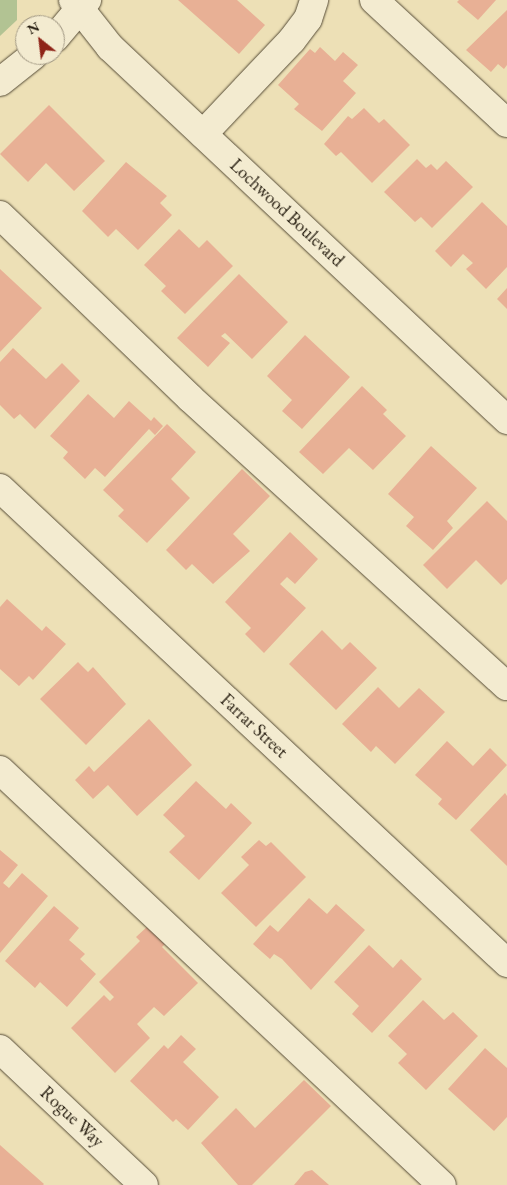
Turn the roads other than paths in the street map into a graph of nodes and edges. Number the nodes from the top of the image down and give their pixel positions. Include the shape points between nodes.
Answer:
1 (314, 0) edge
2 (374, 0) edge
3 (80, 4) edge
4 (65, 24) edge
5 (21, 65) edge
6 (0, 82) edge
7 (507, 123) edge
8 (203, 134) junction
9 (0, 216) edge
10 (507, 420) edge
11 (0, 488) edge
12 (507, 686) edge
13 (0, 770) edge
14 (507, 963) edge
15 (0, 1049) edge
16 (144, 1185) edge
17 (442, 1185) edge

1 - 8 street via 308,19 292,40
2 - 7 street
3 - 4 street
3 - 8 street, Lochwood Boulevard via 110,47
5 - 6 street
8 - 10 street, Lochwood Boulevard
9 - 12 street via 190,398
11 - 14 street, Farrar Street
13 - 17 street
15 - 16 street, Rogue Way

